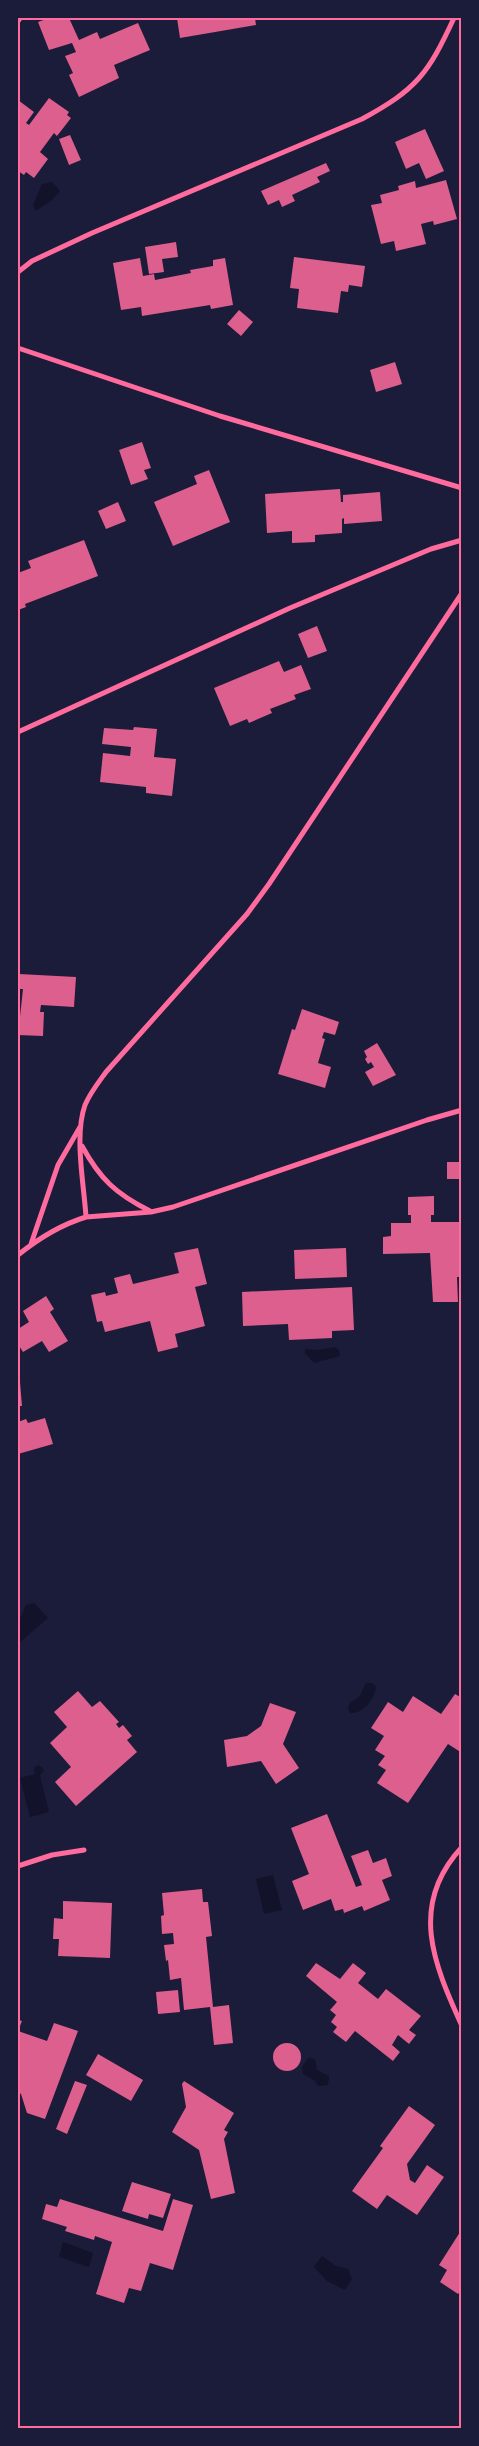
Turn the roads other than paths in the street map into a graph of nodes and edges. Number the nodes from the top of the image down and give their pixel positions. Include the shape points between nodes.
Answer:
1 (20, 18) edge
2 (454, 18) edge
3 (18, 21) edge
4 (18, 272) edge
5 (18, 348) edge
6 (462, 488) edge
7 (462, 540) edge
8 (462, 593) edge
9 (18, 732) edge
10 (462, 1110) edge
11 (80, 1127) junction
12 (81, 1143) junction
13 (151, 1212) junction
14 (86, 1217) junction
15 (31, 1244) junction
16 (18, 1255) edge
17 (462, 1848) edge
18 (84, 1850) dead end
19 (18, 1866) edge
20 (462, 2026) edge

1 - 3 street
2 - 4 street via 422,77 386,106 32,261
5 - 6 street via 220,416
7 - 9 street via 431,549 298,604
8 - 11 street via 269,884 247,914 106,1072 85,1105
10 - 13 street
11 - 12 street
11 - 15 street via 58,1166
12 - 13 street via 102,1179 122,1197
12 - 14 street
13 - 14 street
14 - 15 street via 68,1222
15 - 16 street
17 - 20 street via 443,1872 435,1890 430,1924 438,1969
18 - 19 street

